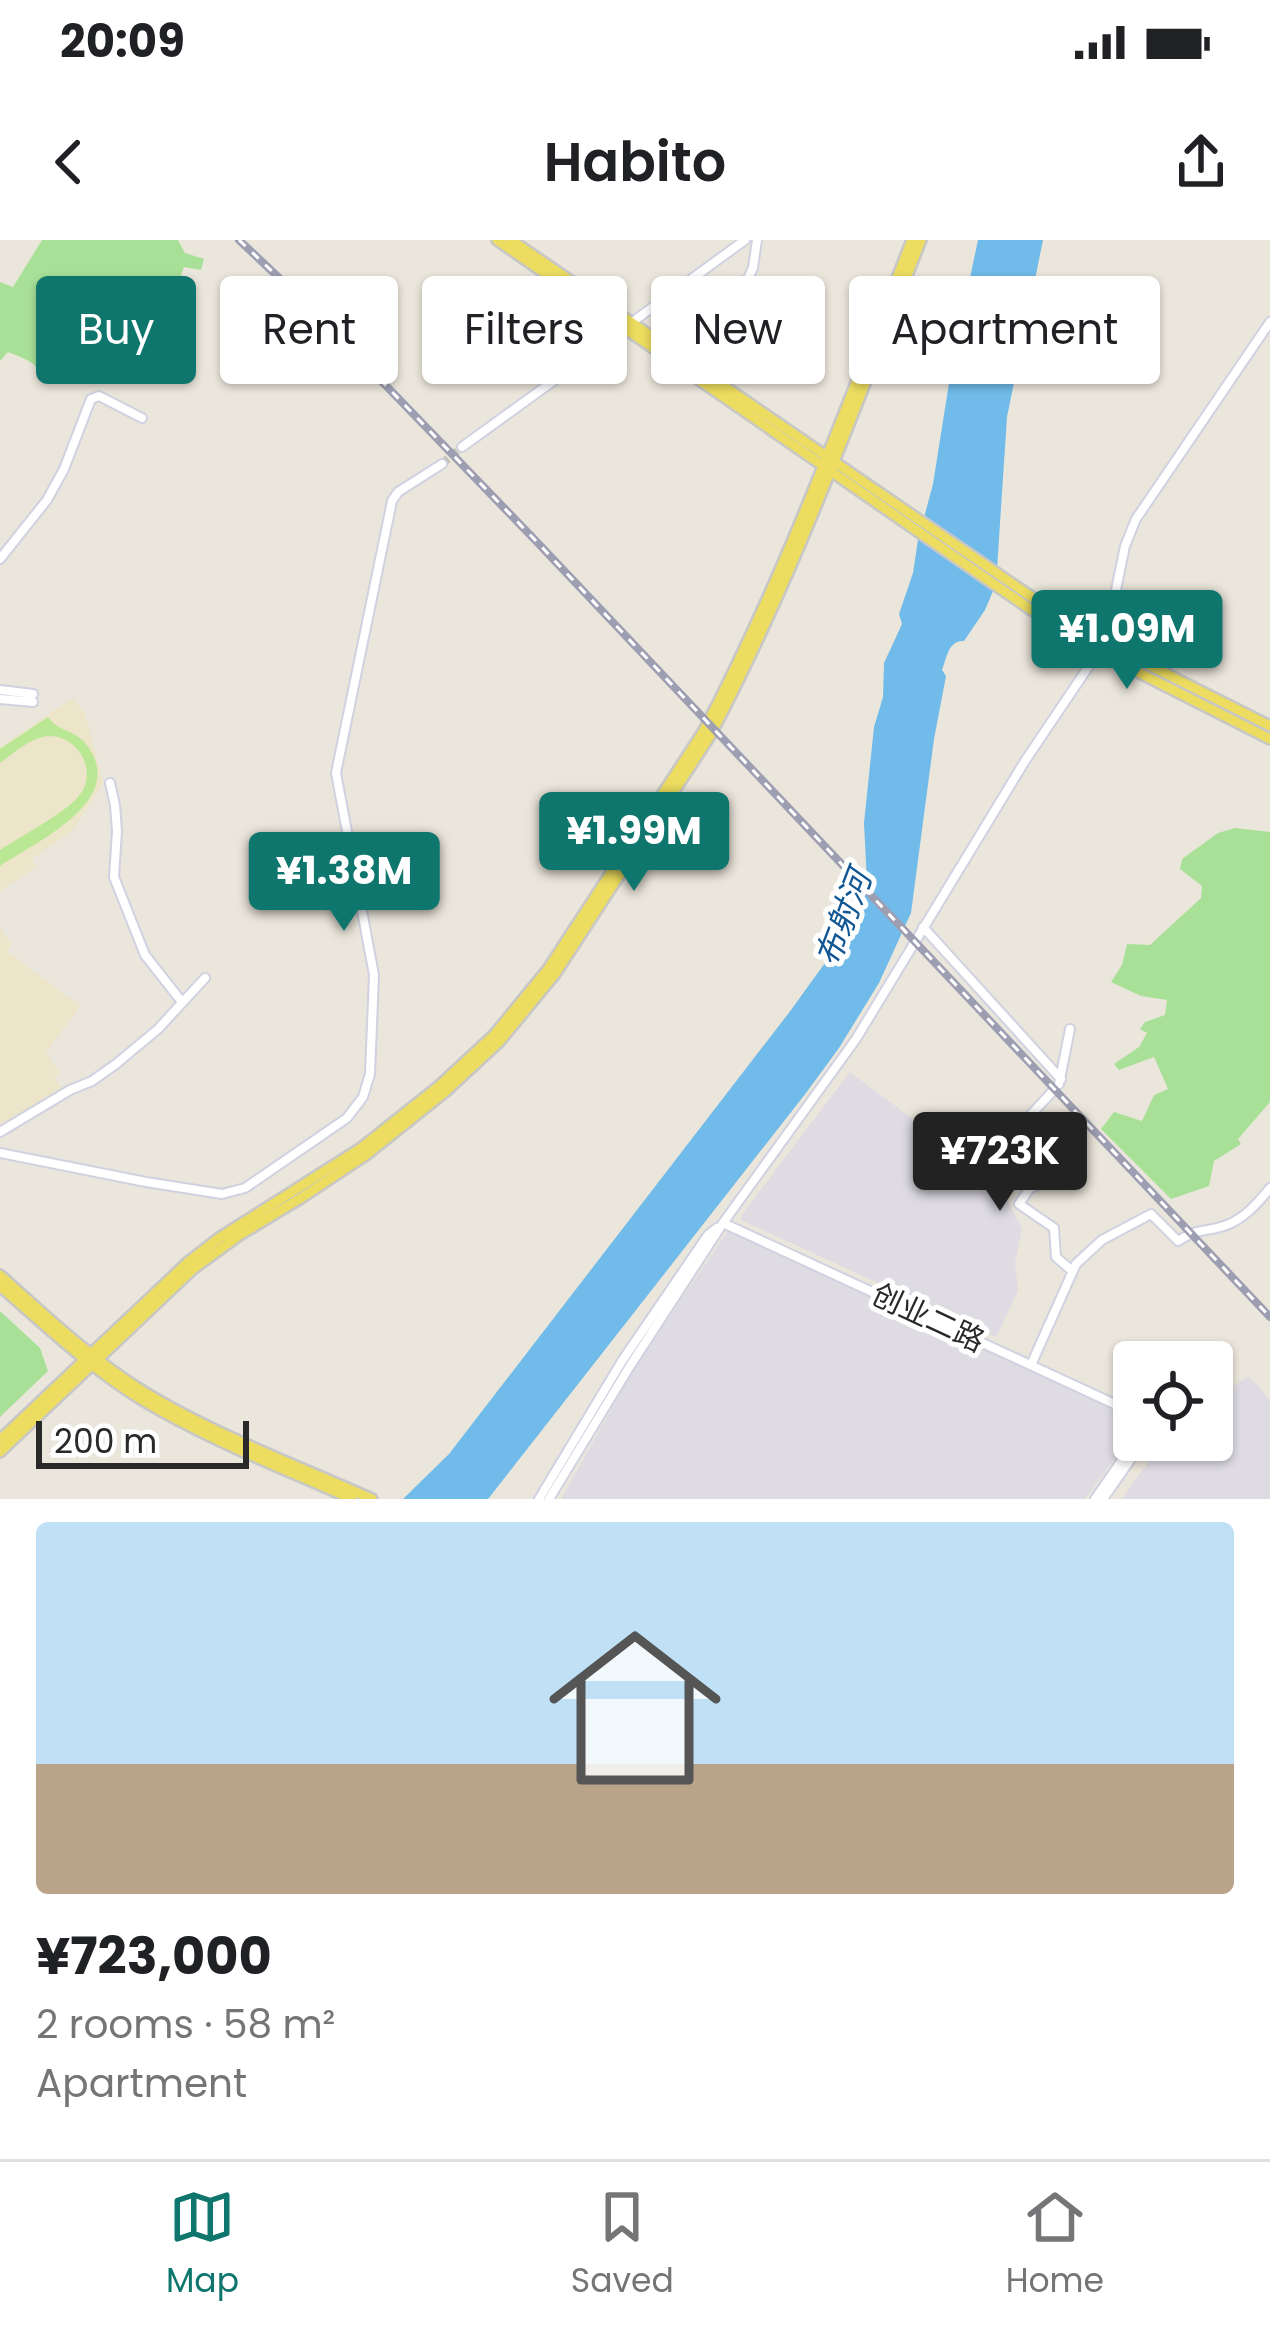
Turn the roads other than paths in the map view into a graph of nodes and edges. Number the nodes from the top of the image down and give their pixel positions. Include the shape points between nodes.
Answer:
1 (496, 240) edge
2 (512, 240) edge
3 (745, 240) edge
4 (757, 240) edge
5 (917, 240) edge
6 (749, 276) edge
7 (1270, 322) edge
8 (628, 326) junction
9 (651, 341) edge
10 (717, 384) edge
11 (142, 418) dead end
12 (462, 447) tunnel mouth
13 (442, 464) tunnel mouth
14 (828, 464) junction
15 (0, 559) edge
16 (1100, 645) junction
17 (0, 695) edge
18 (33, 698) dead end
19 (1270, 726) edge
20 (1270, 739) edge
21 (110, 783) dead end
22 (923, 927) junction
23 (205, 978) dead end
24 (182, 1002) junction
25 (1070, 1029) dead end
26 (1057, 1085) junction
27 (0, 1132) edge
28 (0, 1153) edge
29 (1270, 1188) edge
30 (723, 1223) junction
31 (1071, 1270) junction
32 (0, 1275) edge
33 (0, 1286) edge
34 (90, 1359) junction
35 (1030, 1365) junction
36 (1113, 1403) edge
37 (0, 1440) edge
38 (0, 1452) edge
39 (1125, 1461) edge
40 (352, 1499) edge
41 (371, 1499) edge
42 (538, 1499) edge
43 (549, 1499) edge
44 (1099, 1499) edge

1 - 8 main road
2 - 8 main road
3 - 8 street
4 - 6 street
5 - 14 main road
7 - 16 street via 1136,518
8 - 9 main road
8 - 12 street
8 - 14 main road
10 - 14 main road
11 - 15 street via 91,399 47,500
13 - 28 street via 392,501 336,773 374,975 370,1074 358,1103 340,1124 228,1193
14 - 16 main road
14 - 34 main road via 703,732 524,1001 411,1110 171,1276
16 - 19 main road
16 - 20 main road
16 - 22 street
17 - 18 street
21 - 24 street via 114,877 145,955
22 - 26 street
22 - 30 street via 839,1065
23 - 24 street
24 - 27 street via 104,1073
25 - 26 street
26 - 31 street via 1026,1120 1060,1149 1042,1184 1019,1204 1054,1228 1056,1257
29 - 31 street via 1226,1226 1178,1241 1151,1214 1102,1240
30 - 35 street, 创业二路
30 - 42 street via 622,1361
30 - 43 street
31 - 35 street
32 - 34 main road
33 - 34 main road
34 - 37 main road
34 - 38 main road
34 - 40 main road via 161,1411
34 - 41 main road via 185,1414
35 - 36 street, 创业二路
39 - 44 street

